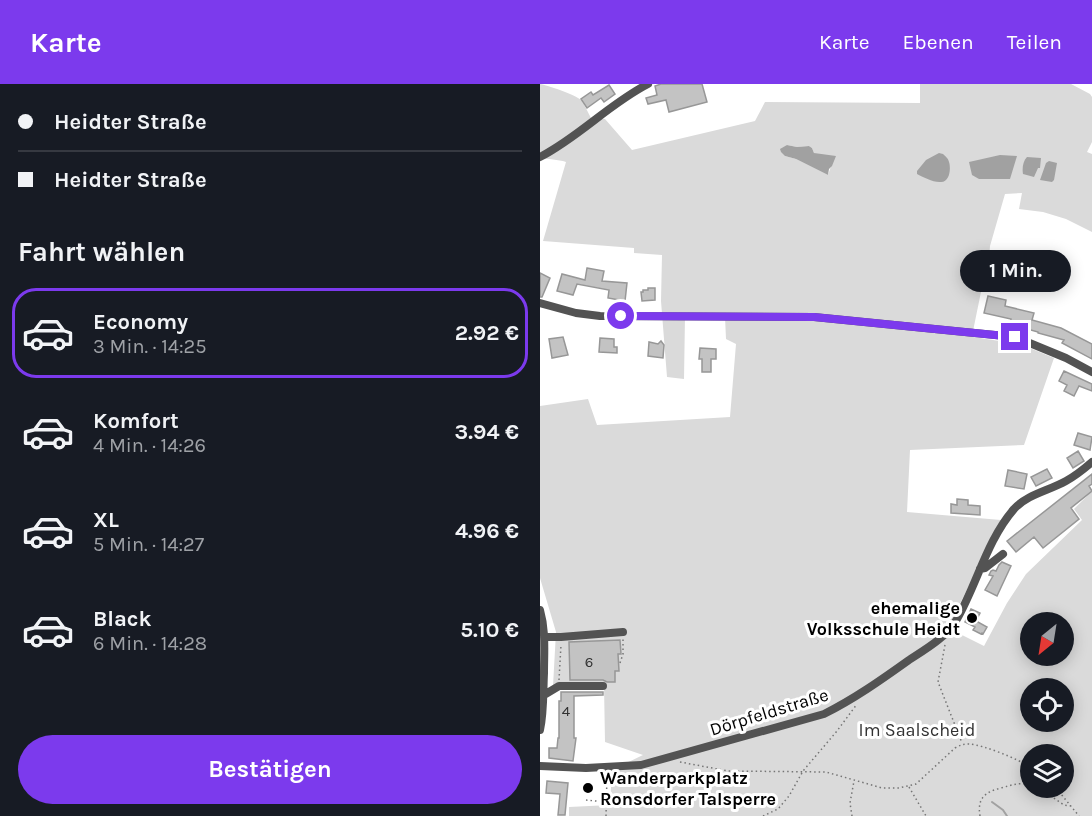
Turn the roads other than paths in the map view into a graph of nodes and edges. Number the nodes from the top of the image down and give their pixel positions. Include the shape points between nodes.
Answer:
1 (648, 84) edge
2 (540, 157) edge
3 (540, 303) edge
4 (1092, 372) edge
5 (1092, 462) edge
6 (1004, 554) dead end
7 (980, 569) junction
8 (540, 610) edge
9 (623, 632) road end
10 (544, 637) junction
11 (603, 686) dead end
12 (542, 695) edge
13 (540, 730) edge
14 (540, 766) edge

1 - 2 street
3 - 4 street via 600,316 814,317 1015,337
5 - 7 street, Dörpfeldstraße via 1066,481 1025,499 1002,527
6 - 7 street
7 - 14 street, Dörpfeldstraße via 957,620 947,632 824,714 641,765
8 - 10 street
9 - 10 street
10 - 12 street
11 - 12 street via 559,686
12 - 13 street

